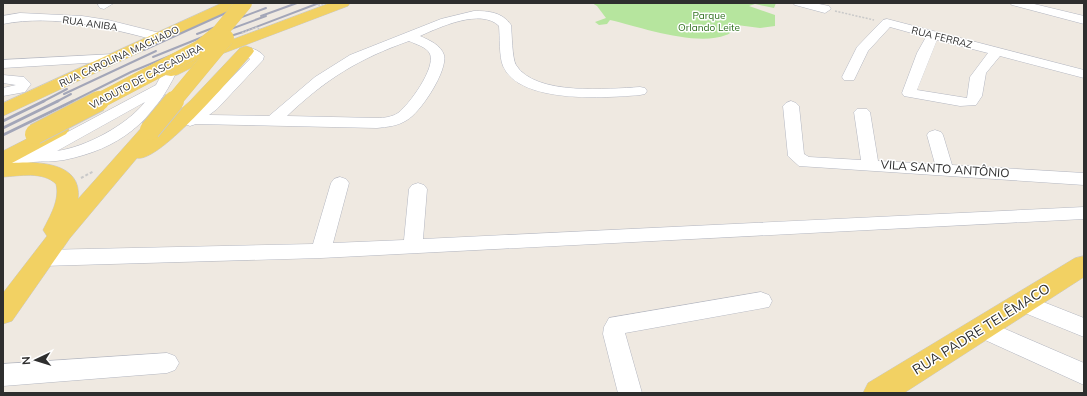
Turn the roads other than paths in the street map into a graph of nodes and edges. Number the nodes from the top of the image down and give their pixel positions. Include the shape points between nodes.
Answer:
1 (234, 3) edge
2 (244, 3) edge
3 (254, 3) edge
4 (342, 3) edge
5 (799, 3) edge
6 (1016, 3) edge
7 (825, 9) road end
8 (3, 12) edge
9 (20, 16) junction
10 (3, 20) edge
11 (1084, 20) edge
12 (934, 34) junction
13 (410, 36) junction
14 (159, 38) junction
15 (227, 46) junction
16 (998, 50) junction
17 (246, 51) junction
18 (114, 58) junction
19 (3, 64) edge
20 (1084, 74) edge
21 (849, 77) dead end
22 (3, 79) edge
23 (162, 86) junction
24 (640, 91) dead end
25 (3, 92) edge
26 (25, 93) junction
27 (791, 106) dead end
28 (3, 110) edge
29 (862, 112) dead end
30 (194, 119) junction
31 (272, 121) junction
32 (174, 126) junction
33 (935, 135) dead end
34 (3, 151) edge
35 (32, 157) junction
36 (3, 159) edge
37 (122, 162) junction
38 (3, 164) edge
39 (870, 165) junction
40 (945, 169) junction
41 (3, 170) edge
42 (1084, 179) edge
43 (340, 183) dead end
44 (418, 189) dead end
45 (1084, 213) edge
46 (413, 246) junction
47 (321, 251) junction
48 (42, 258) junction
49 (1084, 265) edge
50 (761, 301) dead end
51 (1023, 303) junction
52 (3, 313) edge
53 (982, 328) junction
54 (1084, 328) edge
55 (167, 363) dead end
56 (1084, 374) edge
57 (3, 375) edge
58 (630, 393) edge
59 (878, 393) edge

1 - 14 main road, RUA CAROLINA MACHADO
2 - 34 main road, VIADUTO DE CASCADURA, bridge via 219,33 200,48
3 - 37 main road, VIADUTO DE CASCADURA, bridge
4 - 15 main road
5 - 7 street
6 - 11 street
8 - 9 street
9 - 10 street
9 - 14 street, RUA ANIBA via 94,22
12 - 16 street, RUA FERRAZ
12 - 16 street via 924,52 910,93 971,102 979,73
12 - 21 street, RUA FERRAZ via 887,23 862,50
13 - 24 street via 460,16 493,15 503,20 505,25 513,71 526,80 547,89 567,92 598,94
13 - 31 street via 337,68 310,87
13 - 31 street via 432,48 438,63 425,88 402,117 377,123
14 - 18 main road, RUA CAROLINA MACHADO
15 - 17 main road
15 - 23 main road
16 - 20 street, RUA FERRAZ
17 - 30 street via 255,54 256,60 212,106
17 - 32 main road
18 - 19 street
18 - 26 main road, RUA CAROLINA MACHADO
22 - 26 street via 19,80 24,84
23 - 35 street
23 - 35 street via 138,119 95,144 79,152 51,157
23 - 36 main road
25 - 26 street
26 - 28 main road, RUA CAROLINA MACHADO
27 - 39 street, VILA SANTO ANTÔNIO via 796,156 805,162
29 - 39 street
30 - 31 street
30 - 32 street
32 - 37 main road via 159,140
33 - 40 street
35 - 38 street
37 - 48 main road, VIADUTO DE CASCADURA
39 - 40 street, VILA SANTO ANTÔNIO
40 - 42 street, VILA SANTO ANTÔNIO
41 - 48 main road via 39,169 59,176 68,186 65,206
43 - 47 street
44 - 46 street
45 - 46 street
46 - 47 street
47 - 48 street
48 - 52 main road
49 - 51 main road, RUA PADRE TELÊMACO
50 - 58 street via 617,325 614,334
51 - 53 main road, RUA PADRE TELÊMACO
51 - 54 street
53 - 56 street
53 - 59 main road, RUA PADRE TELÊMACO
55 - 57 street

